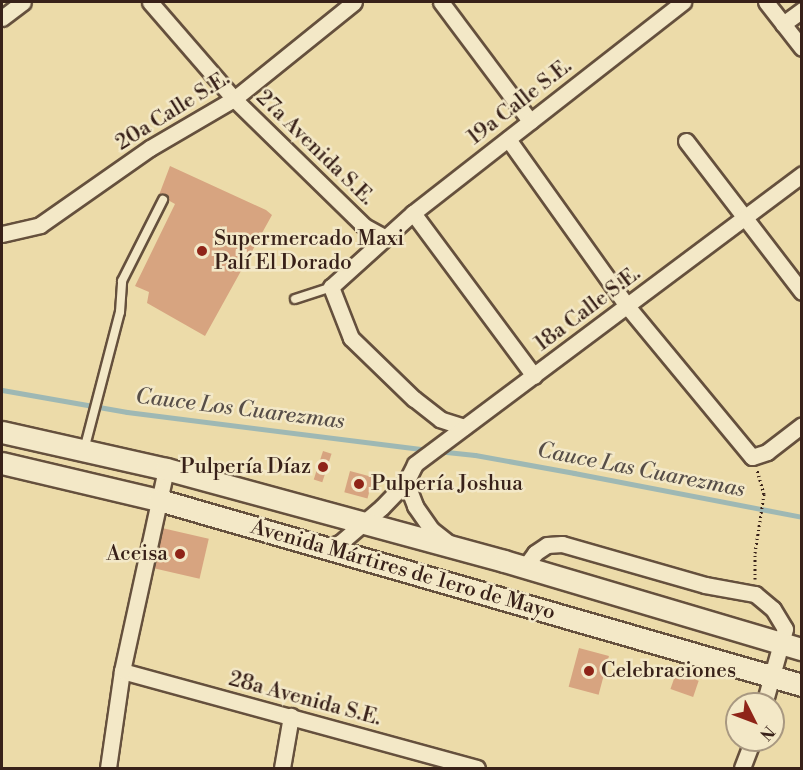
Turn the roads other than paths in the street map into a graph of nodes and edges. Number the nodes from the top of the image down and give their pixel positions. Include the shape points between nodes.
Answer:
1 (23, 2) edge
2 (150, 2) edge
3 (354, 2) edge
4 (441, 2) edge
5 (683, 2) edge
6 (766, 2) edge
7 (801, 10) edge
8 (2, 18) edge
9 (783, 24) junction
10 (801, 48) edge
11 (234, 99) junction
12 (530, 121) junction
13 (508, 139) junction
14 (686, 141) dead end
15 (801, 174) edge
16 (163, 200) dead end
17 (413, 213) junction
18 (744, 218) junction
19 (2, 234) edge
20 (384, 237) junction
21 (331, 287) junction
22 (801, 292) edge
23 (296, 298) dead end
24 (627, 306) junction
25 (534, 376) junction
26 (801, 425) edge
27 (459, 430) junction
28 (2, 432) edge
29 (86, 442) junction
30 (2, 463) edge
31 (166, 469) junction
32 (406, 482) junction
33 (159, 500) junction
34 (363, 523) junction
35 (454, 547) junction
36 (326, 548) junction
37 (525, 567) junction
38 (792, 646) edge
39 (122, 671) junction
40 (773, 676) junction
41 (801, 685) edge
42 (768, 692) edge
43 (291, 716) junction
44 (748, 752) edge
45 (108, 768) edge
46 (282, 768) edge
47 (477, 768) edge
48 (742, 768) edge

1 - 8 street
2 - 11 street, 27a Avenida S.E.
3 - 11 street, 20a Calle S.E.
4 - 12 street
5 - 12 street, 19a Calle S.E.
6 - 9 street
7 - 9 street
9 - 10 street
11 - 19 street, 20a Calle S.E. via 150,148 40,225
11 - 20 street, 27a Avenida S.E. via 364,226
12 - 13 street, 19a Calle S.E.
13 - 17 street, 19a Calle S.E.
13 - 24 street
14 - 18 street
15 - 18 street, 18a Calle S.E.
16 - 29 lane via 122,281 120,312
17 - 20 street, 19a Calle S.E.
17 - 25 street
18 - 22 street
18 - 24 street, 18a Calle S.E.
20 - 21 street, 19a Calle S.E.
21 - 23 lane
21 - 27 street via 351,338 414,399
24 - 25 street, 18a Calle S.E.
24 - 26 street via 752,457 767,452
25 - 27 street, 18a Calle S.E.
27 - 32 street, 18a Calle S.E. via 420,460
28 - 29 main road, Avenida Mártires de 1ero de Mayo
29 - 31 main road, Avenida Mártires de 1ero de Mayo
30 - 33 main road, Avenida Mártires de 1ero de Mayo
31 - 33 street
31 - 34 main road, Avenida Mártires de 1ero de Mayo
32 - 34 street, 18a Calle S.E.
32 - 35 street via 415,506 432,530
33 - 36 main road, Avenida Mártires de 1ero de Mayo
33 - 39 street
34 - 35 main road, Avenida Mártires de 1ero de Mayo
34 - 36 street, 18a Calle S.E. via 340,543
35 - 37 main road, Avenida Mártires de 1ero de Mayo
36 - 40 main road, Avenida Mártires de 1ero de Mayo
37 - 38 main road, Avenida Mártires de 1ero de Mayo
37 - 38 street via 534,553 547,545 562,544 705,585 755,594 774,609
38 - 40 street
39 - 43 street, 28a Avenida S.E.
39 - 45 street
40 - 41 main road, Avenida Mártires de 1ero de Mayo
40 - 42 street
43 - 46 street
43 - 47 street, 28a Avenida S.E.
44 - 48 street

